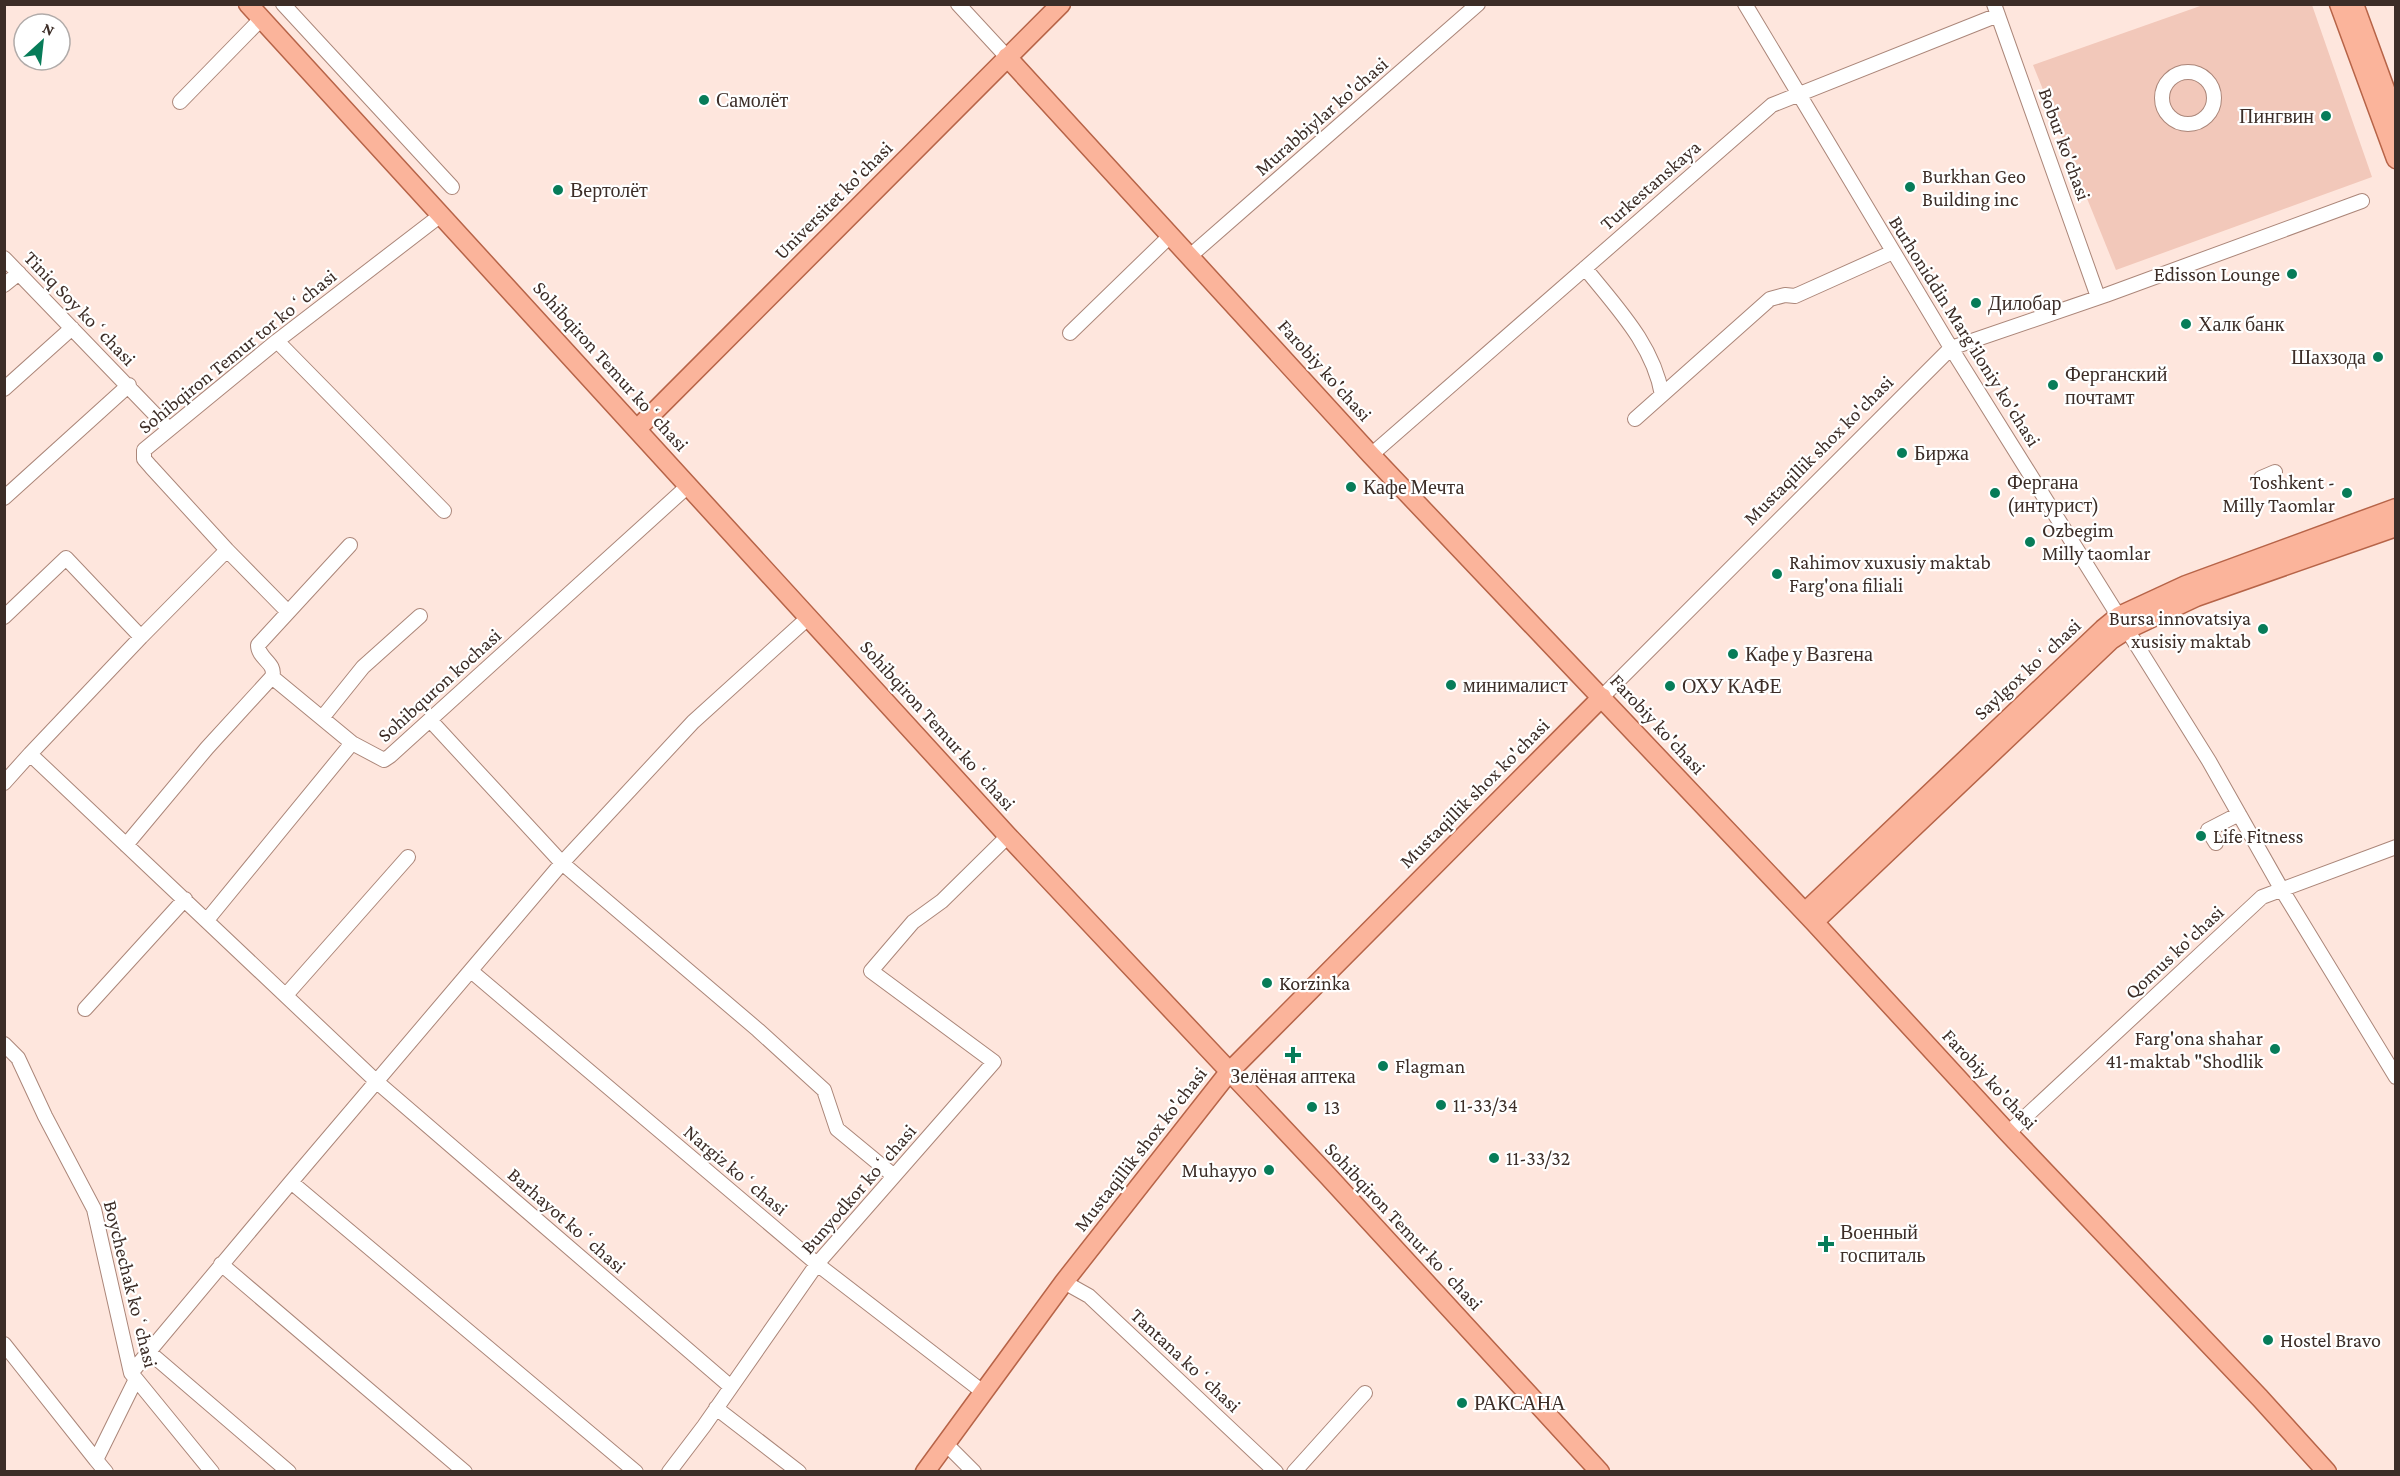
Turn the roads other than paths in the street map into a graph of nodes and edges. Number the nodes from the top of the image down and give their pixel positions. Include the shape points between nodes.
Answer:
1 (248, 4) edge
2 (283, 4) edge
3 (958, 4) edge
4 (1061, 4) edge
5 (1478, 4) edge
6 (1745, 4) edge
7 (2339, 4) edge
8 (2354, 4) edge
9 (1996, 10) edge
10 (261, 18) junction
11 (1007, 57) junction
12 (1797, 93) junction
13 (180, 102) dead end
14 (2394, 113) edge
15 (2396, 159) edge
16 (452, 187) dead end
17 (2362, 201) dead end
18 (441, 215) junction
19 (1171, 235) junction
20 (1893, 252) junction
21 (1190, 256) junction
22 (4, 258) edge
23 (1585, 268) junction
24 (19, 273) junction
25 (4, 285) edge
26 (2098, 297) junction
27 (72, 328) junction
28 (1070, 333) dead end
29 (277, 340) junction
30 (1951, 348) junction
31 (129, 385) junction
32 (4, 389) edge
33 (1662, 395) junction
34 (1635, 419) dead end
35 (638, 428) junction
36 (170, 429) junction
37 (1371, 455) junction
38 (2275, 472) dead end
39 (2261, 478) dead end
40 (689, 485) junction
41 (4, 498) edge
42 (2396, 508) edge
43 (444, 511) dead end
44 (2396, 526) edge
45 (350, 545) dead end
46 (227, 550) junction
47 (288, 612) junction
48 (420, 616) dead end
49 (809, 616) junction
50 (4, 617) edge
51 (2124, 622) junction
52 (141, 637) junction
53 (272, 677) junction
54 (1602, 697) junction
55 (322, 718) junction
56 (430, 720) junction
57 (352, 743) junction
58 (30, 754) junction
59 (4, 783) edge
60 (2239, 814) junction
61 (1008, 836) junction
62 (2216, 843) dead end
63 (126, 845) junction
64 (2396, 848) edge
65 (408, 857) dead end
66 (562, 863) junction
67 (2282, 890) junction
68 (184, 899) junction
69 (1810, 917) junction
70 (207, 920) junction
71 (471, 971) junction
72 (286, 995) junction
73 (85, 1009) dead end
74 (4, 1044) edge
75 (1229, 1072) junction
76 (2396, 1077) edge
77 (377, 1082) junction
78 (2008, 1133) junction
79 (894, 1176) junction
80 (291, 1182) junction
81 (221, 1264) junction
82 (817, 1264) junction
83 (1064, 1282) junction
84 (4, 1344) edge
85 (148, 1352) junction
86 (134, 1376) junction
87 (731, 1387) junction
88 (983, 1392) junction
89 (1365, 1393) dead end
90 (716, 1408) junction
91 (946, 1444) junction
92 (96, 1460) junction
93 (106, 1472) edge
94 (212, 1472) edge
95 (289, 1472) edge
96 (465, 1472) edge
97 (636, 1472) edge
98 (669, 1472) edge
99 (799, 1472) edge
100 (925, 1472) edge
101 (974, 1472) edge
102 (1276, 1472) edge
103 (1294, 1472) edge
104 (1600, 1472) edge
105 (2327, 1472) edge

1 - 10 main road, Sohibqiron Temur koʻchasi
2 - 16 street
3 - 11 street, Farobiy ko'chasi
4 - 11 main road, Universitet ko'chasi
5 - 21 street, Murabbiylar ko'chasi
6 - 12 street, Burhoniddin Marg'iloniy ko'chasi
7 - 15 main road
8 - 14 main road
9 - 12 street, Turkestanskaya
9 - 26 street, Bobur ko'chasi
10 - 13 street
10 - 18 main road, Sohibqiron Temur koʻchasi
11 - 19 main road, Farobiy ko'chasi
11 - 35 main road, Universitet ko'chasi
12 - 20 street, Burhoniddin Marg'iloniy ko'chasi
12 - 23 street, Turkestanskaya via 1772,105
17 - 26 street, Mustaqillik shox ko'chasi
18 - 29 street, Sohibqiron Temur tor koʻchasi
18 - 35 main road, Sohibqiron Temur koʻchasi
19 - 21 main road, Farobiy ko'chasi
19 - 28 street
20 - 30 street, Burhoniddin Marg'iloniy ko'chasi
20 - 33 street via 1795,296 1770,299
21 - 37 main road, Farobiy ko'chasi
22 - 24 street, Tiniq Soy koʻchasi
23 - 33 street via 1641,338 1658,374
23 - 37 street, Turkestanskaya
24 - 25 street
24 - 27 street, Tiniq Soy koʻchasi
26 - 30 street, Mustaqillik shox ko'chasi
27 - 31 street, Tiniq Soy koʻchasi
27 - 32 street
29 - 36 street, Sohibqiron Temur tor koʻchasi
29 - 43 street
30 - 51 street, Burhoniddin Marg'iloniy ko'chasi
30 - 54 street, Mustaqillik shox ko'chasi
31 - 36 street, Tiniq Soy koʻchasi
31 - 41 street, Tiniq Soy koʻchasi
33 - 34 street
35 - 40 main road, Sohibqiron Temur koʻchasi
36 - 46 street, Sohibqiron Temur tor koʻchasi via 144,450 144,459
37 - 54 main road, Farobiy ko'chasi
38 - 39 street
40 - 49 main road, Sohibqiron Temur koʻchasi
40 - 56 street, Sohibquron kochasi
42 - 51 main road, Saylgox koʻchasi via 2186,585
44 - 51 main road, Saylgox koʻchasi
45 - 47 street
46 - 47 street, Sohibqiron Temur tor koʻchasi
46 - 52 street
47 - 53 street via 258,645 258,651 274,671
48 - 55 street via 363,667
49 - 61 main road, Sohibqiron Temur koʻchasi
49 - 66 street via 693,723
50 - 52 street via 66,558
51 - 60 street, Burhoniddin Marg'iloniy ko'chasi
51 - 69 main road, Saylgox koʻchasi via 2111,640
52 - 58 street
53 - 55 street
53 - 63 street
54 - 69 main road, Farobiy ko'chasi
54 - 75 main road, Mustaqillik shox ko'chasi
55 - 57 street
56 - 57 street, Sohibquron kochasi via 384,760
56 - 66 street
57 - 70 street, Sohibquron kochasi
58 - 59 street
58 - 63 street, Barhayot koʻchasi
60 - 62 street via 2205,826
60 - 67 street, Burhoniddin Marg'iloniy ko'chasi
61 - 75 main road, Sohibqiron Temur koʻchasi
61 - 79 street, Bunyodkor koʻchasi via 942,901 913,922 871,970 994,1062
63 - 68 street, Barhayot koʻchasi
64 - 67 street, Qomus ko'chasi
65 - 72 street
66 - 71 street
66 - 79 street via 821,1087 837,1129
67 - 76 street, Burhoniddin Marg'iloniy ko'chasi
67 - 78 street, Qomus ko'chasi via 2262,897
68 - 70 street, Barhayot koʻchasi
68 - 73 street
69 - 78 main road, Farobiy ko'chasi
70 - 72 street, Barhayot koʻchasi
71 - 77 street
71 - 82 street, Nargiz koʻchasi
72 - 77 street, Barhayot koʻchasi
74 - 86 street, Boychechak koʻchasi via 18,1058 94,1209
75 - 83 main road, Mustaqillik shox ko'chasi
75 - 104 main road, Sohibqiron Temur koʻchasi
77 - 80 street
77 - 87 street, Barhayot koʻchasi
78 - 105 main road, Farobiy ko'chasi
79 - 82 street, Bunyodkor koʻchasi
80 - 81 street
80 - 97 street
81 - 85 street
81 - 96 street
82 - 87 street, Bunyodkor koʻchasi
82 - 88 street, Nargiz koʻchasi
83 - 88 main road, Mustaqillik shox ko'chasi
83 - 102 street, Tantana koʻchasi via 1089,1296
84 - 92 street
85 - 86 street
85 - 95 street
86 - 92 street, Boychechak koʻchasi
86 - 94 street
87 - 90 street, Bunyodkor koʻchasi
88 - 91 main road, Mustaqillik shox ko'chasi
89 - 103 street
90 - 98 street, Bunyodkor koʻchasi
90 - 99 street
91 - 100 main road, Mustaqillik shox ko'chasi
91 - 101 street
92 - 93 street

